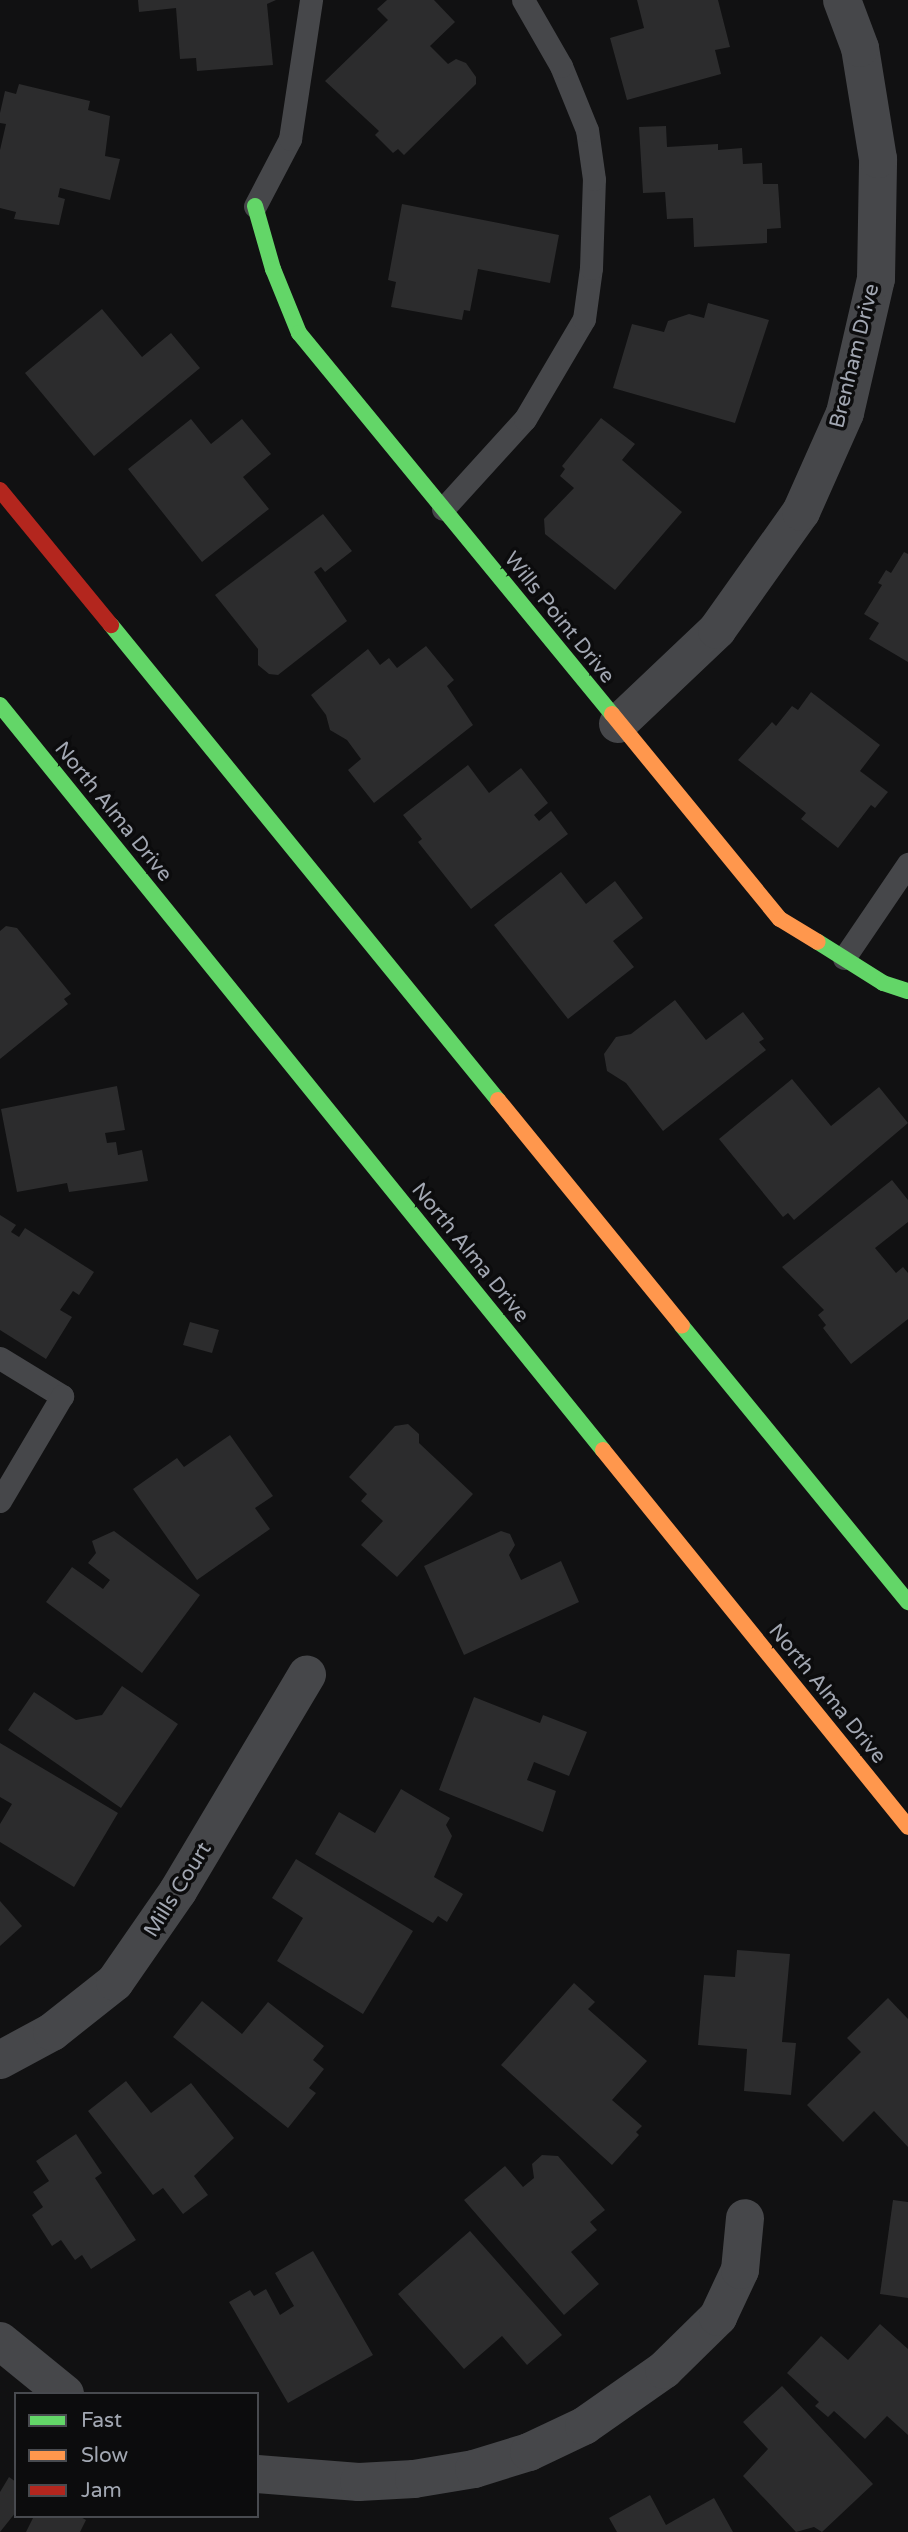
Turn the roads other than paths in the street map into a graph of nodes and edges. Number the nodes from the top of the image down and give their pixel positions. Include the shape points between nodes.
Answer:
1 (311, 0) edge
2 (523, 0) edge
3 (842, 0) edge
4 (893, 157) edge
5 (255, 206) joint
6 (0, 490) edge
7 (443, 509) junction
8 (0, 705) edge
9 (618, 724) junction
10 (908, 864) edge
11 (844, 958) junction
12 (908, 991) edge
13 (0, 1357) edge
14 (0, 1501) edge
15 (908, 1602) edge
16 (307, 1675) dead end
17 (908, 1827) edge
18 (0, 2060) edge
19 (745, 2218) dead end
20 (0, 2341) edge
21 (63, 2392) edge
22 (259, 2474) edge

1 - 5 lane via 290,139
2 - 7 lane via 561,66 587,130 594,179 592,268 584,319 525,419
3 - 4 street, Brenham Drive
4 - 9 street, Brenham Drive via 876,279 845,413 801,512 717,630
5 - 7 main road, Wills Point Drive via 273,269 299,333
6 - 15 main road
7 - 9 main road, Wills Point Drive
8 - 17 main road, North Alma Drive
9 - 11 main road, Wills Point Drive via 780,919
10 - 11 lane
11 - 12 main road, Wills Point Drive
13 - 14 lane via 62,1396
16 - 18 street, Mills Court via 178,1891 114,1982 52,2032
19 - 22 street via 740,2270 718,2317 631,2398 584,2426 529,2452 474,2469 414,2479 359,2482
20 - 21 street

